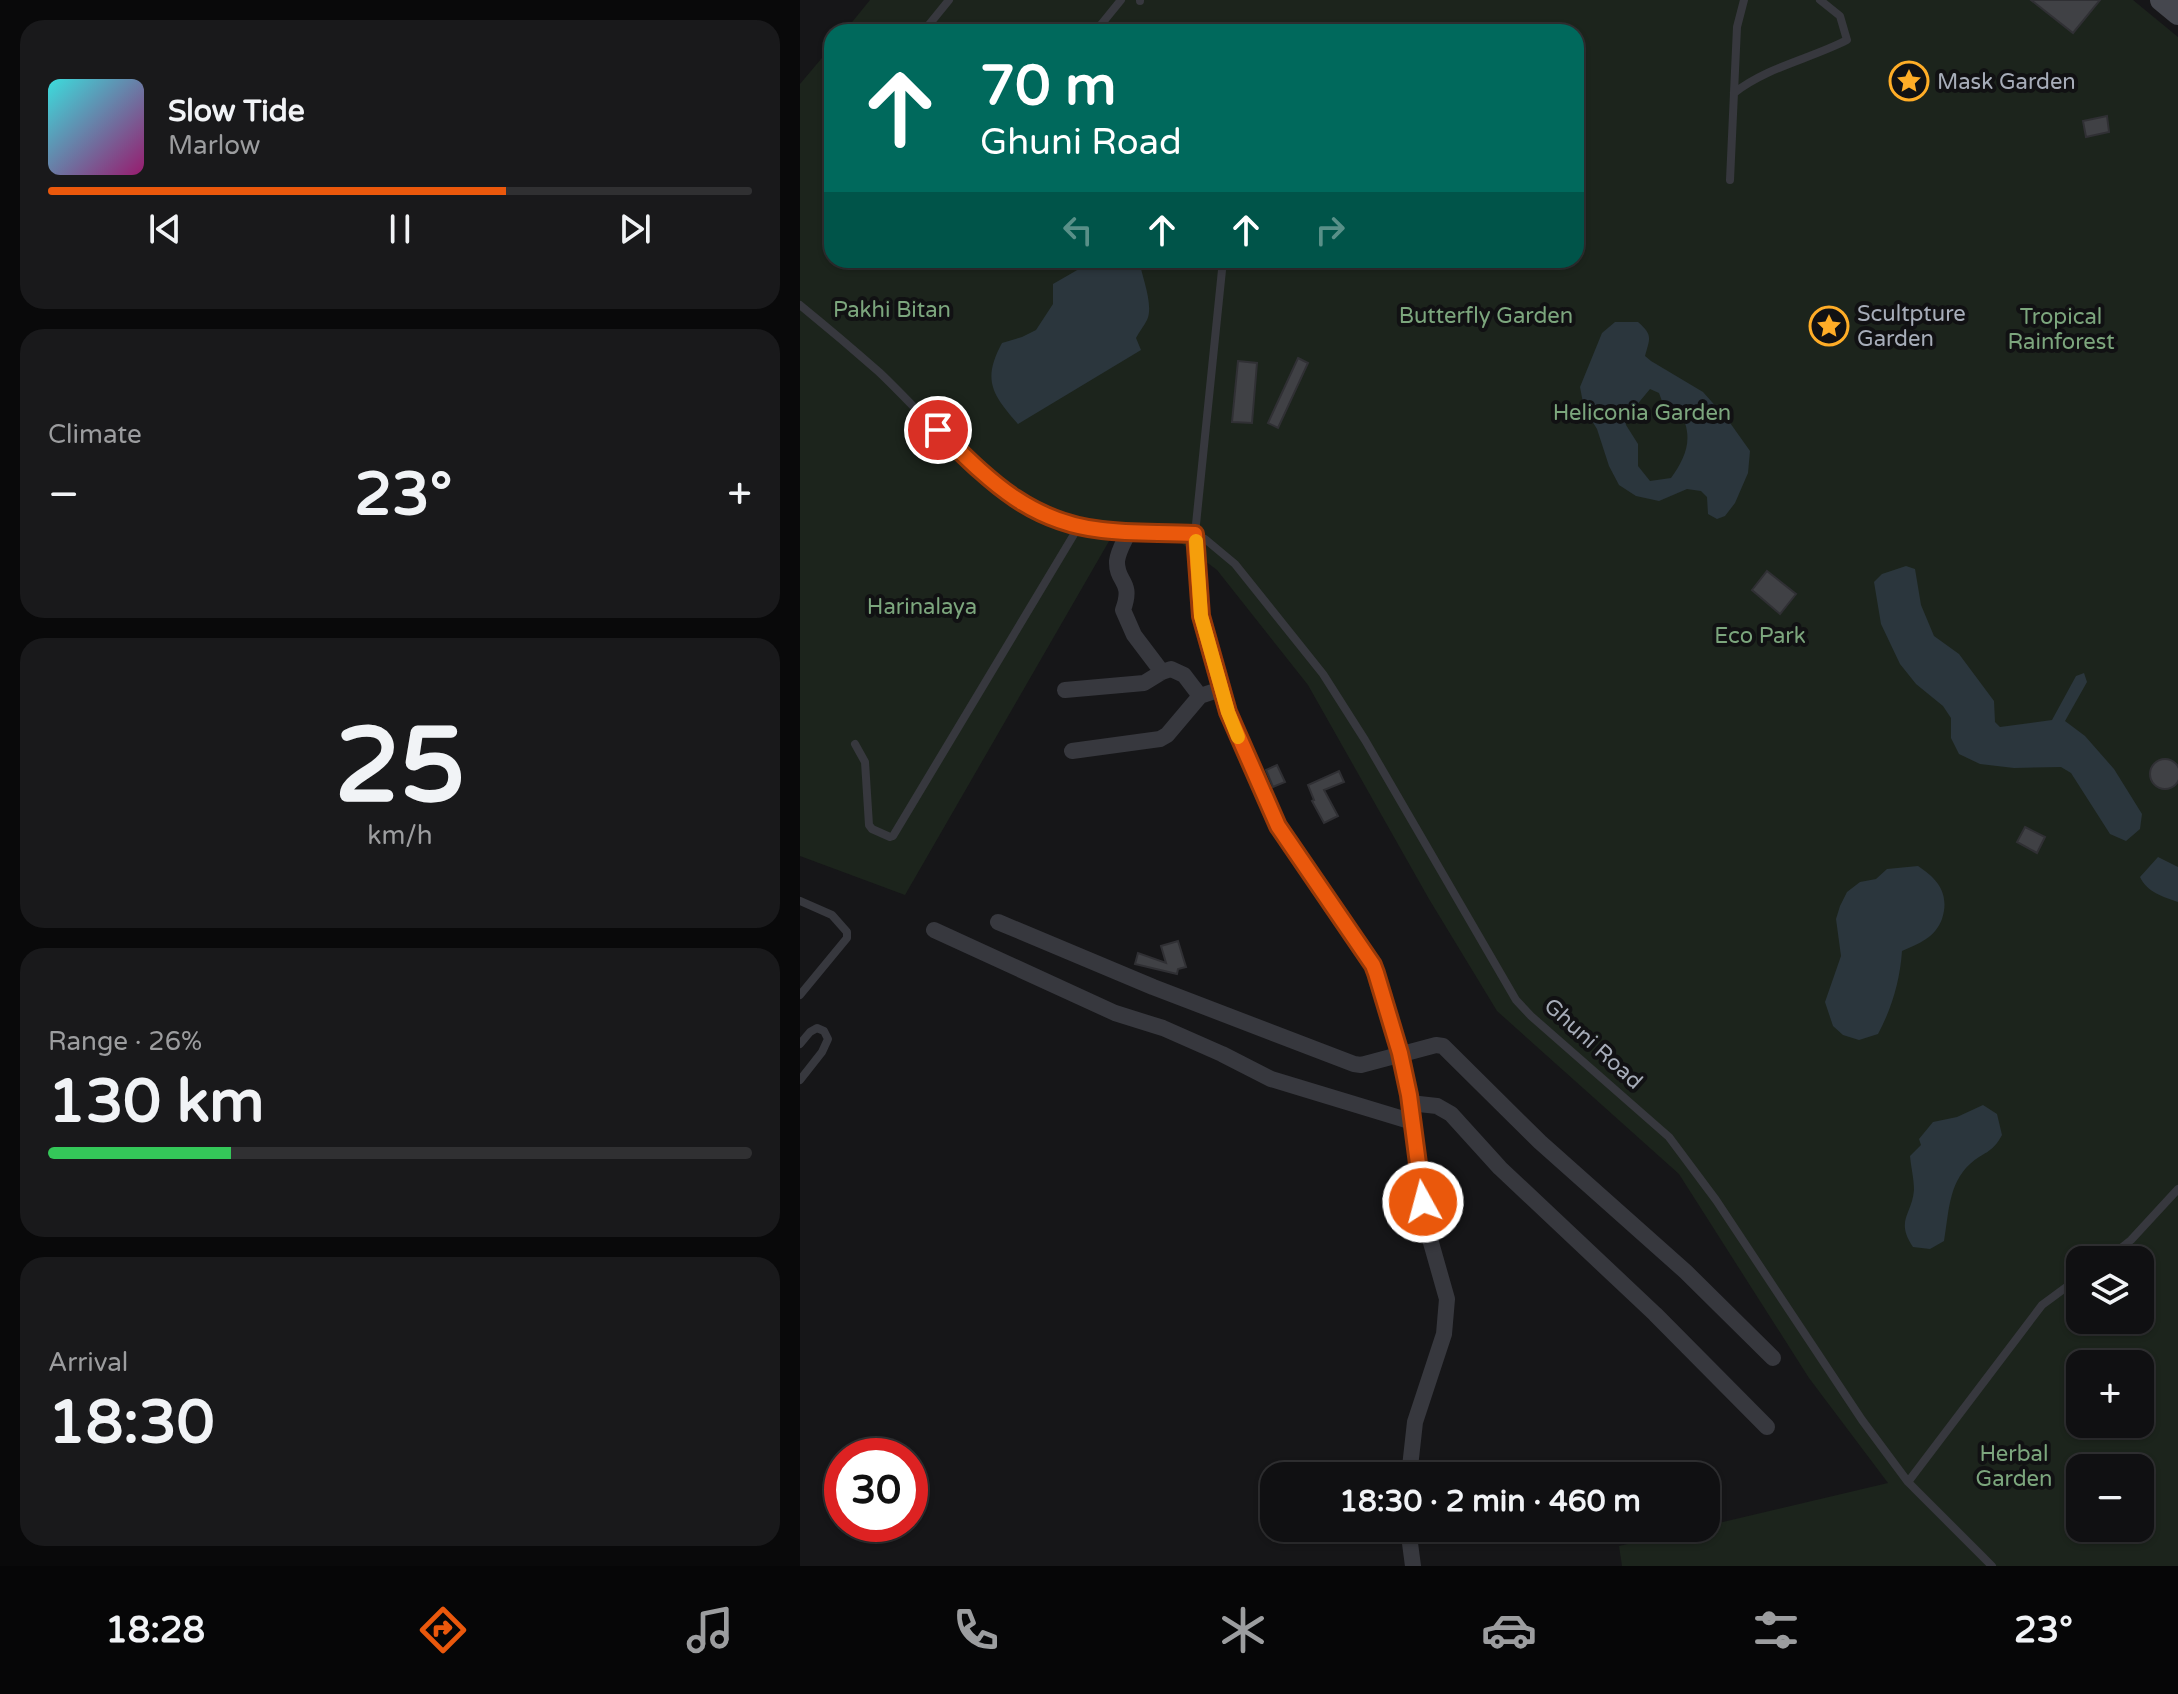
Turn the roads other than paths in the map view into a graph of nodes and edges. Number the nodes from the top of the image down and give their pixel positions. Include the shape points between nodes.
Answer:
1 (949, 0) edge
2 (1121, 0) edge
3 (1744, 0) edge
4 (1820, 0) edge
5 (2161, 0) edge
6 (2178, 14) edge
7 (930, 24) edge
8 (1102, 24) edge
9 (1734, 93) junction
10 (1730, 180) dead end
11 (1222, 270) dead end
12 (800, 305) edge
13 (1079, 526) junction
14 (1129, 531) junction
15 (1195, 534) junction
16 (1162, 672) junction
17 (1221, 689) junction
18 (1065, 690) dead end
19 (1200, 696) junction
20 (855, 744) dead end
21 (1072, 751) dead end
22 (800, 901) edge
23 (998, 922) dead end
24 (934, 930) dead end
25 (800, 995) edge
26 (800, 1044) edge
27 (1401, 1055) junction
28 (800, 1080) edge
29 (1410, 1099) junction
30 (1413, 1122) junction
31 (2178, 1189) edge
32 (2124, 1246) edge
33 (2066, 1287) edge
34 (1773, 1358) dead end
35 (1767, 1427) dead end
36 (1411, 1462) edge
37 (1908, 1482) junction
38 (1409, 1542) edge
39 (1412, 1566) edge
40 (1992, 1566) edge

1 - 7 lane
2 - 8 lane
3 - 9 lane via 1737,27
4 - 9 lane via 1840,16 1847,40 1752,79
5 - 6 street
9 - 10 lane
11 - 15 lane
12 - 13 lane via 879,372 981,472 1036,512
13 - 14 lane
13 - 20 lane via 893,836 869,825 865,762
14 - 15 lane
14 - 16 street via 1117,564 1128,593 1123,610 1134,635
15 - 17 street via 1201,616
15 - 37 lane, Ghuni Road via 1235,564 1323,674 1516,1000 1669,1137
16 - 18 street via 1144,683
16 - 19 street via 1179,671
17 - 19 street
17 - 27 street via 1278,826 1373,965
19 - 21 street via 1160,739
22 - 25 lane via 832,915 847,932
23 - 27 street via 1354,1064
24 - 30 street via 1271,1079
26 - 28 lane via 817,1028 828,1039
27 - 29 street
27 - 34 street via 1436,1045 1454,1054 1540,1142
29 - 30 street
29 - 35 street via 1451,1114
30 - 36 street via 1426,1225 1447,1308 1444,1334 1415,1422
31 - 32 lane
33 - 37 lane via 2042,1305
37 - 40 lane, Ghuni Road
38 - 39 street

